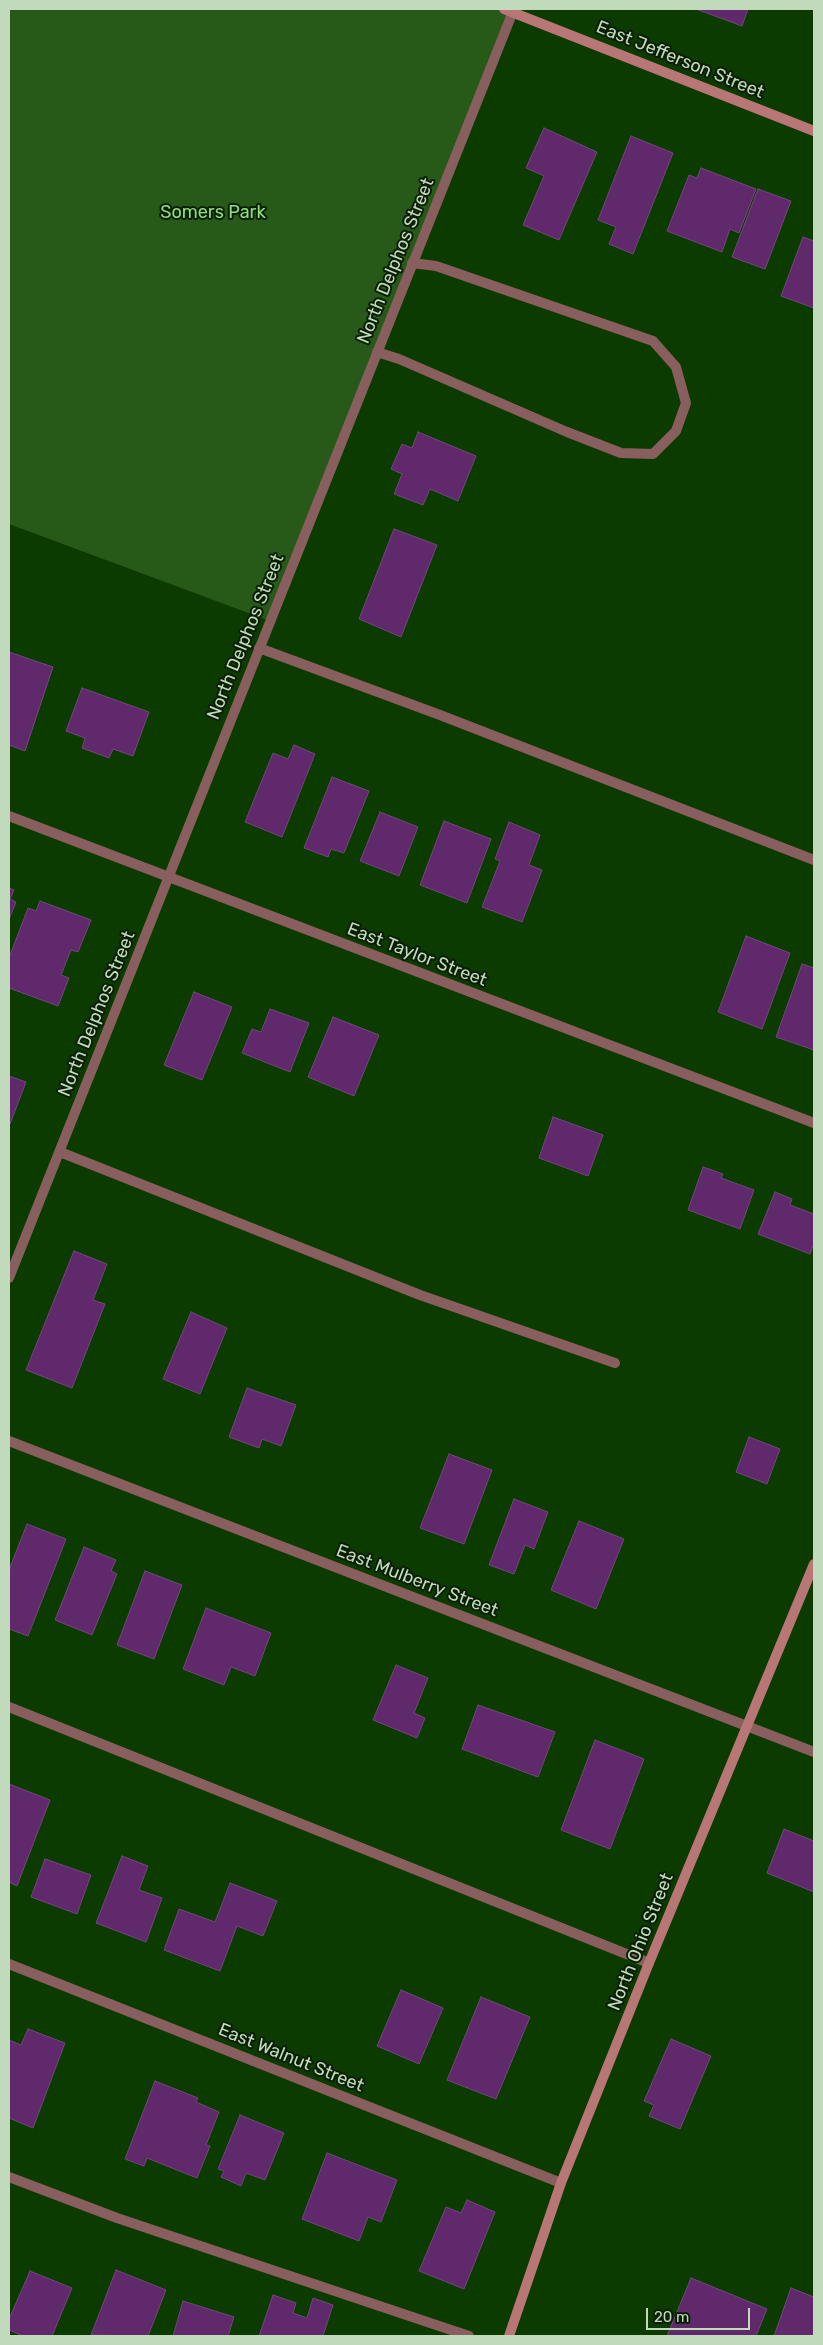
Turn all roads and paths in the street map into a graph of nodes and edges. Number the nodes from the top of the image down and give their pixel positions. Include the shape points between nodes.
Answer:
1 (510, 10) edge
2 (814, 131) edge
3 (412, 263) junction
4 (377, 352) junction
5 (259, 648) junction
6 (9, 816) edge
7 (814, 860) edge
8 (168, 878) junction
9 (814, 1123) edge
10 (60, 1152) junction
11 (9, 1278) edge
12 (615, 1363) dead end
13 (9, 1442) edge
14 (814, 1564) edge
15 (9, 1708) edge
16 (748, 1726) junction
17 (814, 1752) edge
18 (649, 1963) junction
19 (9, 1964) edge
20 (9, 2177) edge
21 (561, 2183) junction
22 (469, 2336) edge
23 (508, 2336) edge

1 - 2 street, East Jefferson Street
1 - 3 street, North Delphos Street
3 - 4 street, North Delphos Street
3 - 4 street via 436,266 653,341 676,367 686,403 676,431 653,454 621,454
4 - 5 street, North Delphos Street
5 - 7 street
5 - 8 street, North Delphos Street
6 - 8 street, East Taylor Street
8 - 9 street, East Taylor Street
8 - 10 street, North Delphos Street
10 - 11 street, North Delphos Street
10 - 12 street via 420,1294
13 - 16 street, East Mulberry Street
14 - 16 street, North Ohio Street
15 - 18 street
16 - 17 street, East Mulberry Street
16 - 18 street, North Ohio Street
18 - 21 street, North Ohio Street
19 - 21 street, East Walnut Street
20 - 22 street via 117,2218
21 - 23 street, North Ohio Street

